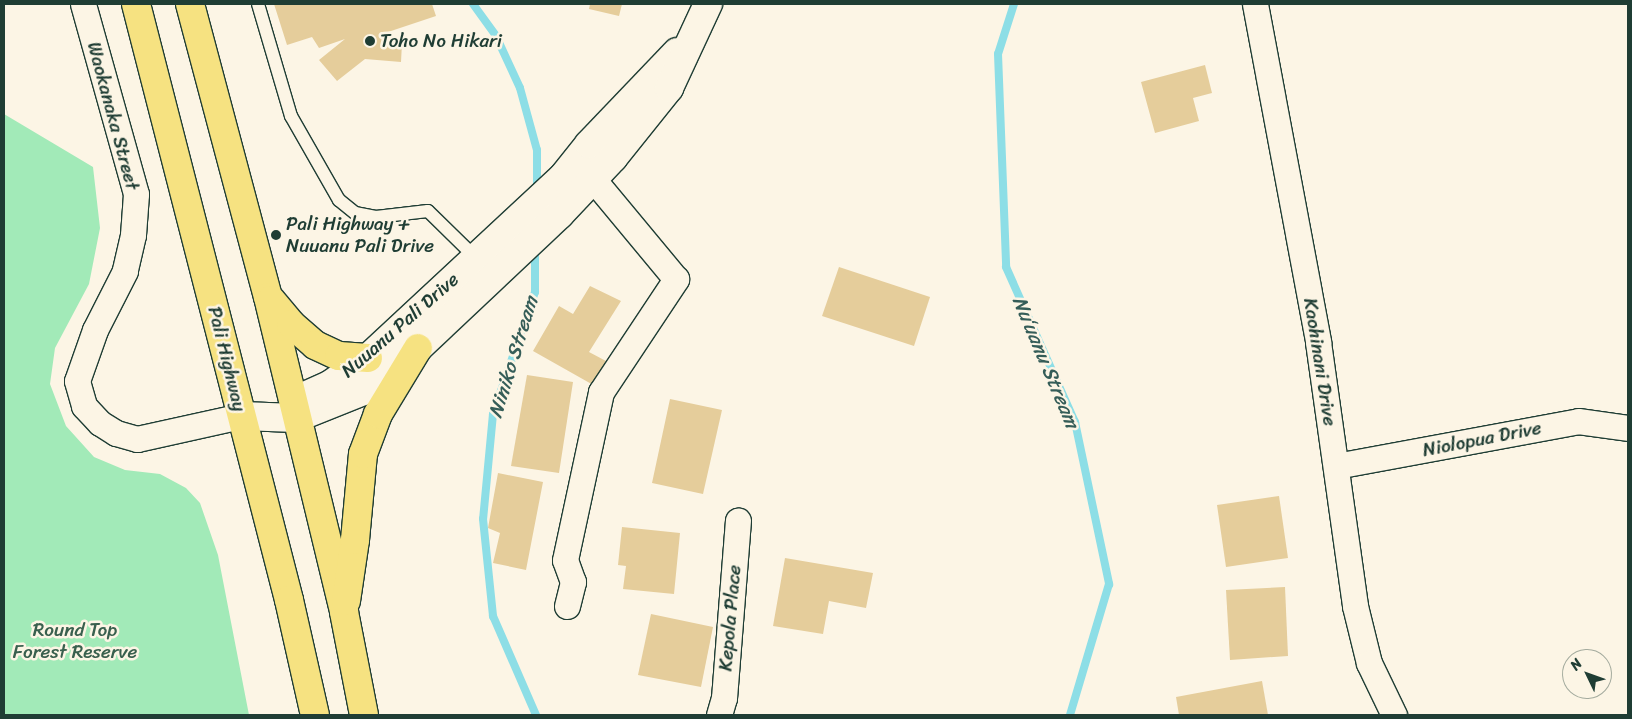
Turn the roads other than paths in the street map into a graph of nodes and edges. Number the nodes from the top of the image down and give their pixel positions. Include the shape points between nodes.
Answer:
1 (83, 4) edge
2 (136, 4) edge
3 (190, 4) edge
4 (258, 4) edge
5 (708, 4) edge
6 (1255, 4) edge
7 (698, 29) junction
8 (594, 179) junction
9 (476, 258) junction
10 (268, 297) junction
11 (418, 348) junction
12 (368, 358) junction
13 (294, 410) junction
14 (241, 416) junction
15 (1628, 428) edge
16 (1336, 466) junction
17 (738, 521) dead end
18 (567, 606) dead end
19 (344, 612) junction
20 (355, 670) junction
21 (315, 715) edge
22 (364, 715) edge
23 (375, 715) edge
24 (719, 715) edge
25 (1394, 715) edge

1 - 14 street, Waokanaka Street via 136,194 133,235 125,271 92,339 77,381 84,406 116,434 137,439
2 - 14 highway, Pali Highway
3 - 10 highway
4 - 9 lane via 291,116 339,200 355,213 376,217 428,211
5 - 7 street, Nuuanu Pali Drive
6 - 16 street, Kaohinani Drive via 1318,342
7 - 8 street, Nuuanu Pali Drive via 669,88
7 - 9 street, Nuuanu Pali Drive via 589,144 562,178
8 - 11 street, Nuuanu Pali Drive
8 - 18 street via 676,279 600,392 565,560 573,582
9 - 12 street, Nuuanu Pali Drive
10 - 12 highway via 315,345 338,356
10 - 13 highway
11 - 13 street, Nuuanu Pali Drive via 363,391
11 - 19 highway via 378,414 363,454
12 - 13 street, Nuuanu Pali Drive
13 - 14 street, Nuuanu Pali Drive
13 - 19 highway
14 - 21 highway, Pali Highway
15 - 16 street, Niolopua Drive via 1578,421
16 - 25 street, Kaohinani Drive via 1355,606 1369,662
17 - 24 street, Kepola Place via 724,698
19 - 20 highway
20 - 22 highway
20 - 23 highway

